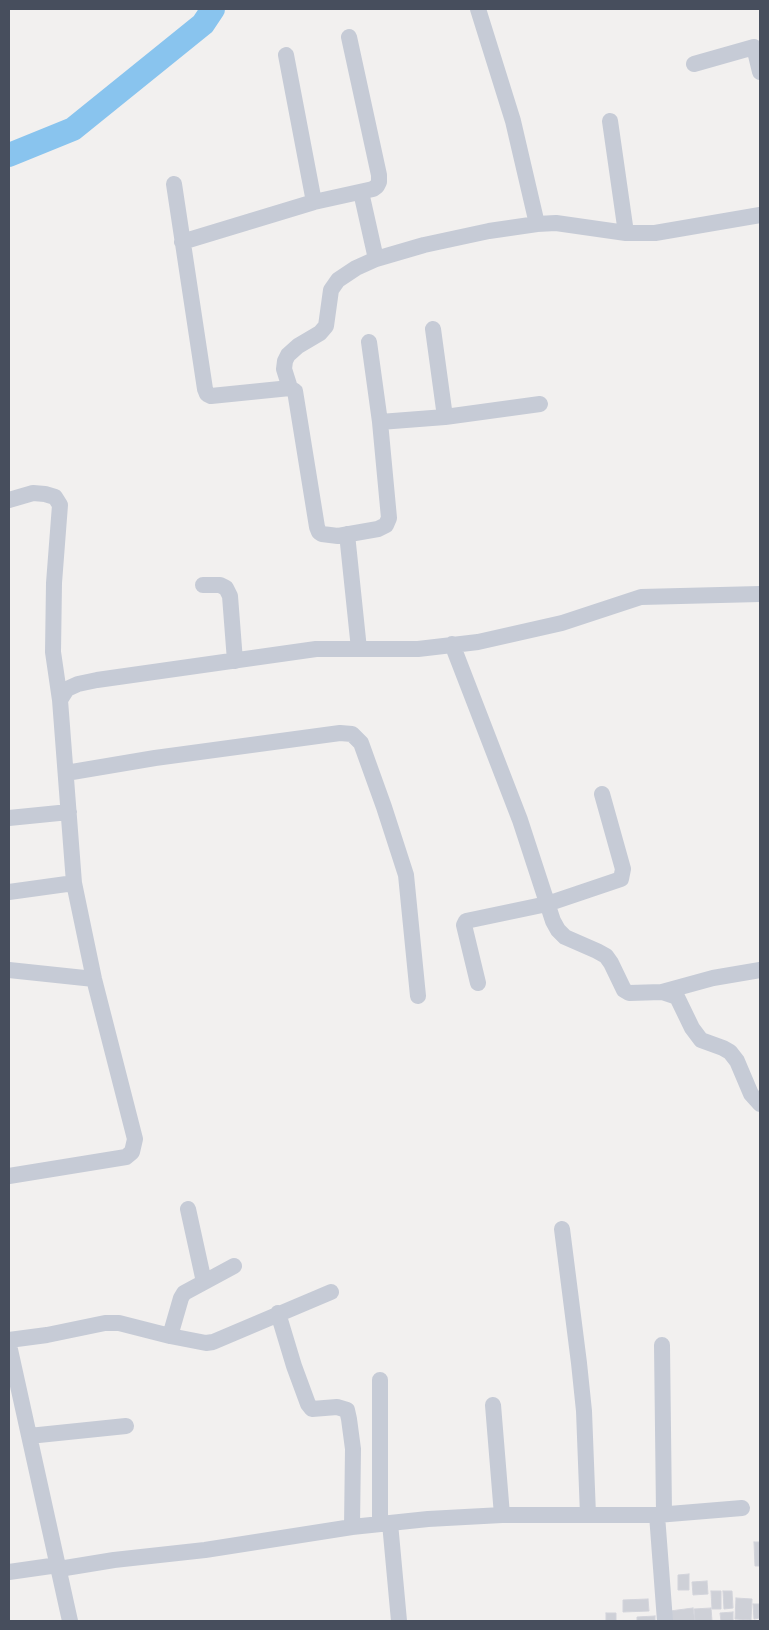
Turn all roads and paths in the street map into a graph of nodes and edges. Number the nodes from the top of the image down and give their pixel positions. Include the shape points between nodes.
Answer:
1 (478, 9) edge
2 (349, 37) dead end
3 (286, 55) dead end
4 (759, 62) edge
5 (694, 64) dead end
6 (610, 121) dead end
7 (174, 184) dead end
8 (361, 192) junction
9 (314, 202) junction
10 (760, 215) edge
11 (537, 224) junction
12 (626, 233) junction
13 (182, 242) junction
14 (376, 259) junction
15 (433, 329) dead end
16 (370, 342) dead end
17 (290, 388) junction
18 (540, 404) dead end
19 (445, 417) junction
20 (380, 422) junction
21 (9, 500) edge
22 (347, 534) junction
23 (203, 585) dead end
24 (760, 594) edge
25 (452, 644) junction
26 (359, 649) junction
27 (235, 660) junction
28 (60, 700) junction
29 (66, 773) junction
30 (602, 794) dead end
31 (69, 812) junction
32 (9, 818) edge
33 (74, 883) junction
34 (9, 892) edge
35 (547, 904) junction
36 (9, 970) edge
37 (760, 970) edge
38 (94, 979) junction
39 (478, 983) dead end
40 (662, 992) junction
41 (418, 996) dead end
42 (760, 1104) edge
43 (9, 1176) edge
44 (188, 1209) dead end
45 (562, 1229) dead end
46 (234, 1266) dead end
47 (204, 1282) junction
48 (331, 1292) dead end
49 (278, 1313) junction
50 (170, 1336) junction
51 (9, 1340) edge
52 (9, 1345) edge
53 (662, 1345) dead end
54 (380, 1380) dead end
55 (493, 1405) dead end
56 (126, 1426) dead end
57 (29, 1436) junction
58 (742, 1508) dead end
59 (661, 1514) junction
60 (502, 1515) junction
61 (588, 1515) junction
62 (385, 1523) junction
63 (352, 1527) junction
64 (59, 1567) junction
65 (9, 1572) edge
66 (70, 1621) edge
67 (400, 1621) edge
68 (665, 1621) edge

1 - 11 street via 513,121
2 - 8 street via 379,175 377,186
3 - 9 street
4 - 5 street via 754,47
6 - 12 street
7 - 13 street
8 - 9 street
8 - 14 street
9 - 13 street
10 - 12 street via 655,233
11 - 12 street via 556,223
11 - 14 street via 424,245
13 - 17 street via 207,394
14 - 17 street via 338,280 331,290 326,326 298,346 285,361
15 - 19 street
16 - 20 street
17 - 22 street via 295,391 317,527 322,534
18 - 19 street
19 - 20 street
20 - 22 street via 389,518 386,525 378,529
21 - 28 street via 33,493 44,494 55,498 60,505 53,652
22 - 26 street
23 - 27 street via 220,585 230,596
24 - 25 street via 641,597 562,623 478,642
25 - 26 street via 418,649
25 - 35 street via 520,820
26 - 27 street via 316,649
27 - 28 street via 78,684 67,689
28 - 29 street
29 - 31 street
29 - 41 street via 340,733 352,734 361,743 406,875
30 - 35 street via 623,868 621,879
31 - 32 street
31 - 33 street
33 - 34 street
33 - 38 street
35 - 39 street via 466,920 464,925
35 - 40 street via 553,921 565,938 606,956 624,990 629,993
36 - 38 street
37 - 40 street
38 - 43 street via 135,1139 132,1152 126,1157
40 - 42 street via 676,997 701,1040 730,1052 751,1094
44 - 47 street
45 - 61 street via 580,1363
46 - 47 street
47 - 50 street via 184,1293
48 - 49 street
49 - 50 street via 213,1342 199,1343
49 - 63 street via 308,1404 312,1409 337,1407 346,1410 353,1449
50 - 51 street via 119,1323 105,1323
52 - 57 street
53 - 59 street
54 - 62 street
55 - 60 street
56 - 57 street
57 - 64 street
58 - 59 street
59 - 61 street
59 - 68 street
60 - 61 street
60 - 62 street
62 - 63 street
62 - 67 street
63 - 64 street via 205,1550
64 - 65 street
64 - 66 street

